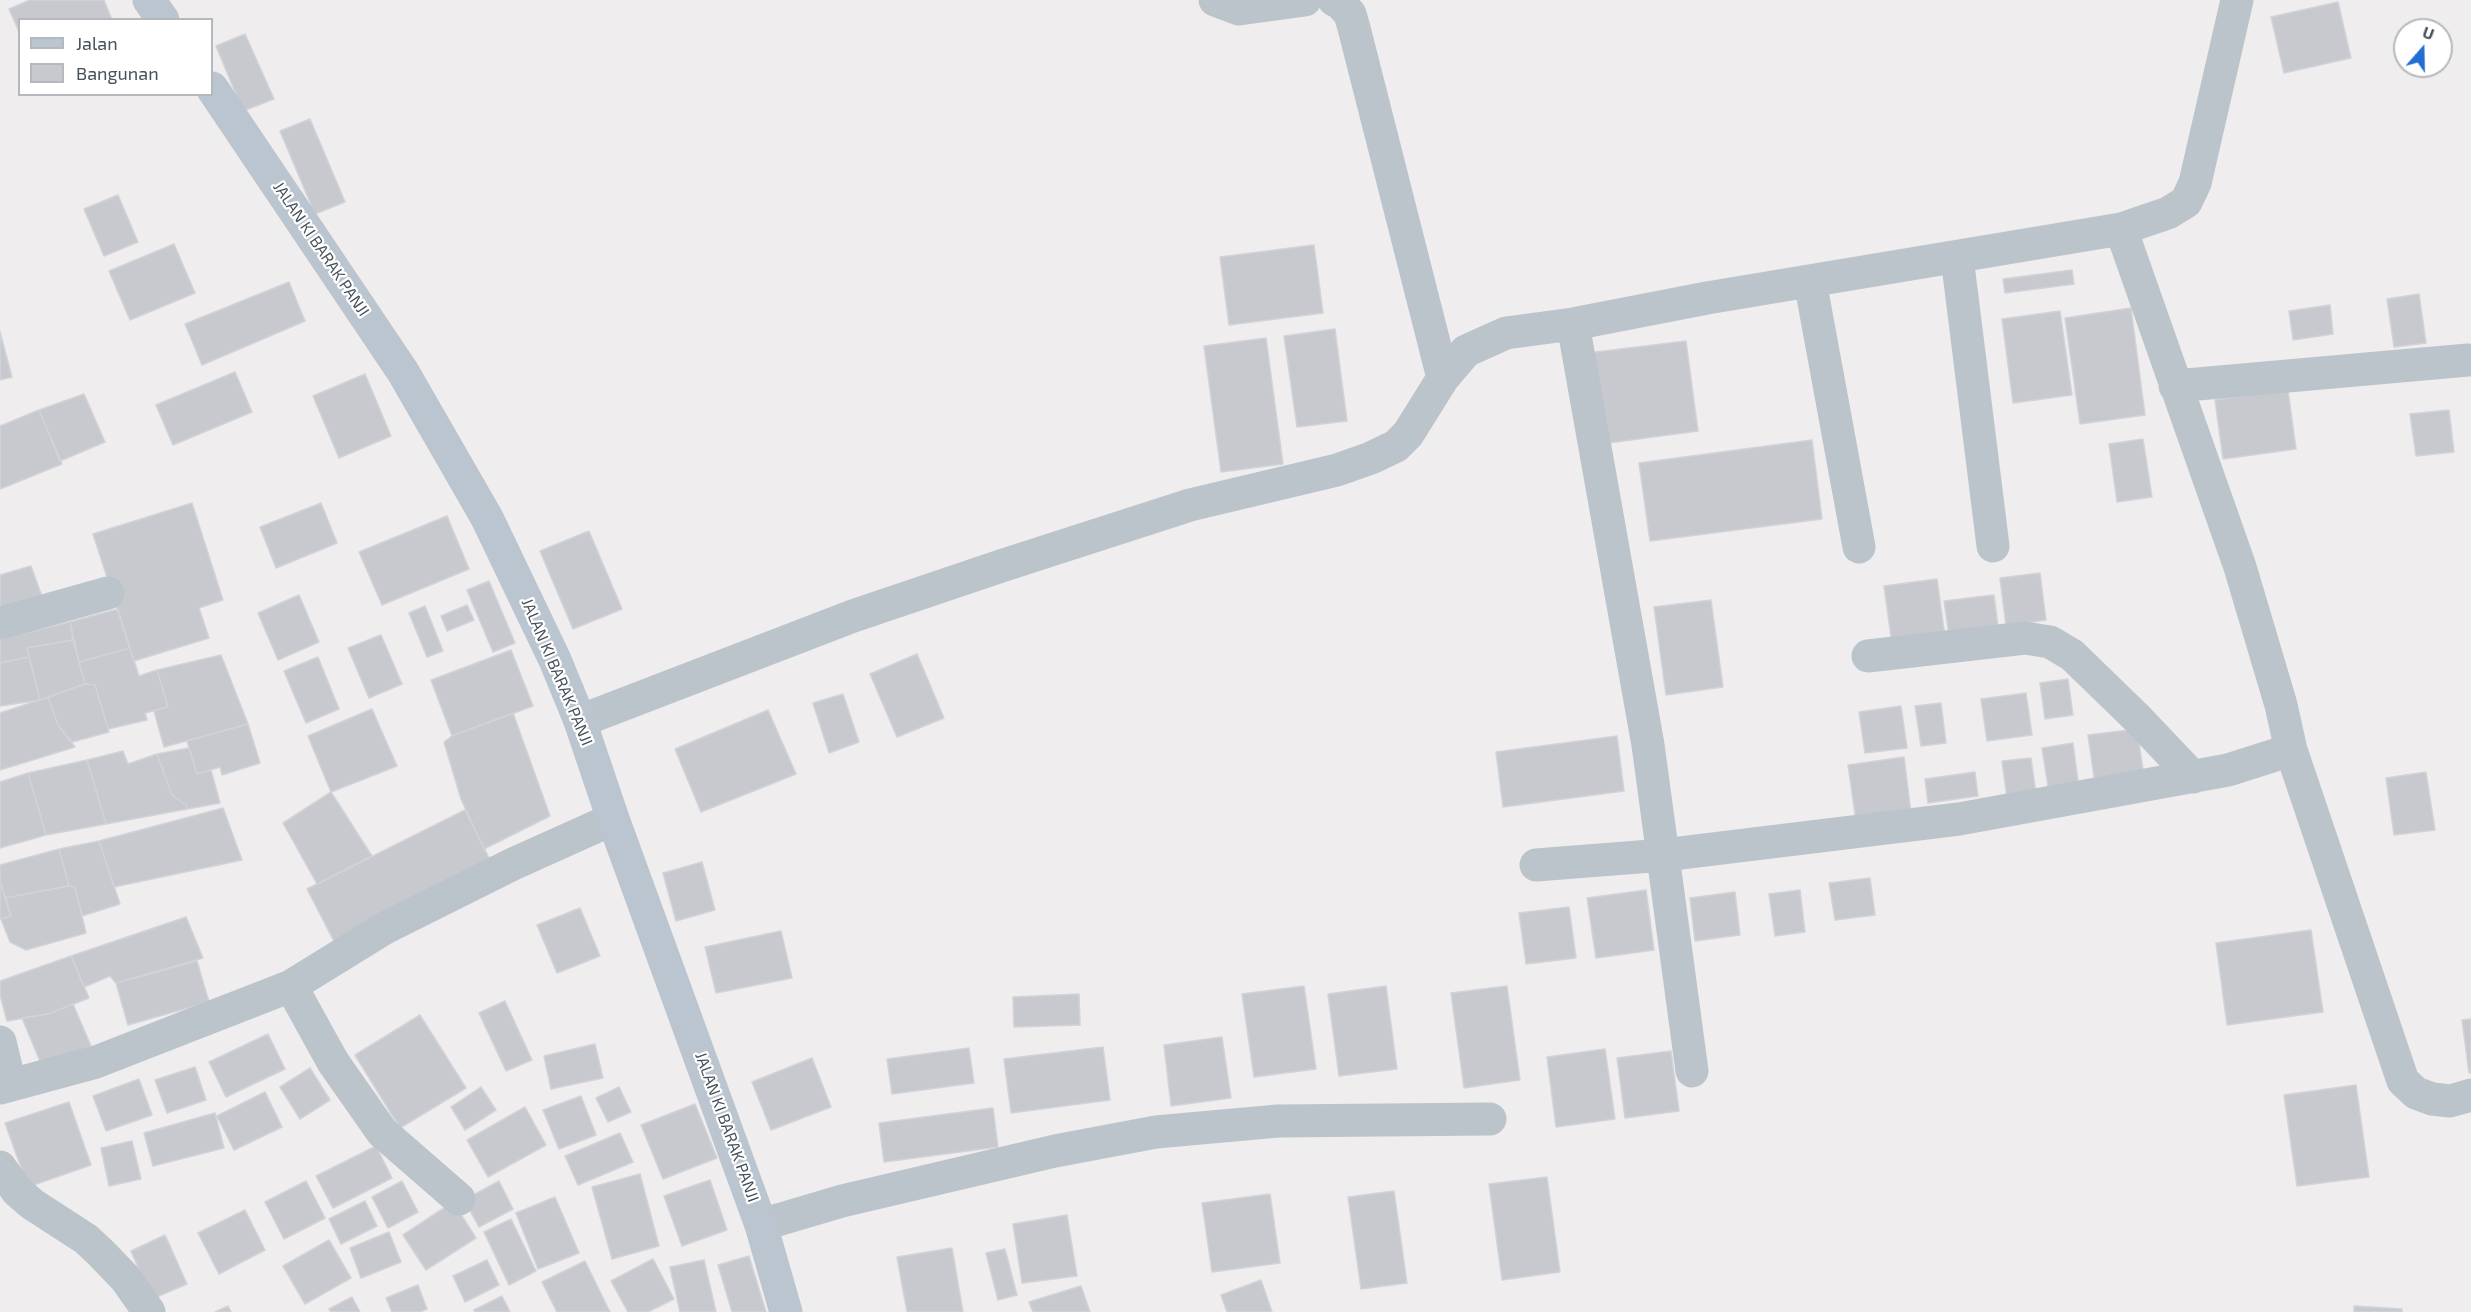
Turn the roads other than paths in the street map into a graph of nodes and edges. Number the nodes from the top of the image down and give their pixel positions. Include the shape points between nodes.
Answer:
1 (149, 0) edge
2 (1215, 0) edge
3 (1305, 0) edge
4 (1334, 0) edge
5 (2237, 0) edge
6 (162, 18) edge
7 (213, 89) edge
8 (2121, 230) junction
9 (1957, 257) junction
10 (1810, 281) junction
11 (1573, 324) junction
12 (2468, 360) dead end
13 (1443, 378) junction
14 (2175, 386) junction
15 (1993, 546) dead end
16 (1859, 547) dead end
17 (108, 594) dead end
18 (0, 622) edge
19 (1868, 657) dead end
20 (580, 721) junction
21 (2291, 750) junction
22 (2193, 777) junction
23 (613, 819) junction
24 (1664, 855) junction
25 (1536, 865) dead end
26 (291, 986) junction
27 (0, 1042) edge
28 (1692, 1071) dead end
29 (5, 1086) edge
30 (2471, 1095) edge
31 (1490, 1119) dead end
32 (0, 1167) edge
33 (459, 1199) dead end
34 (761, 1225) junction
35 (149, 1312) edge
36 (786, 1312) edge

1 - 6 street
2 - 3 street via 1239,9
4 - 13 street via 1350,14
5 - 8 street via 2195,183 2186,202
7 - 20 street, JALAN KI BARAK PANJI via 408,382 487,518
8 - 9 street
8 - 14 street
9 - 10 street
9 - 15 street
10 - 11 street
10 - 16 street
11 - 13 street via 1506,333 1466,351
11 - 24 street
12 - 14 street
13 - 20 street via 1408,434 1396,446 1371,458 1337,470 1190,505 1001,566 853,616
14 - 21 street via 2240,567
17 - 18 street
19 - 22 street via 2025,638 2050,642 2072,655
20 - 23 street, JALAN KI BARAK PANJI
21 - 22 street
21 - 30 street via 2403,1081 2416,1093 2432,1098 2450,1101
22 - 24 street via 1959,819
23 - 26 street via 385,928
23 - 34 street, JALAN KI BARAK PANJI
24 - 25 street
24 - 28 street
26 - 29 street via 96,1062
26 - 33 street via 333,1062 382,1132
27 - 29 street
31 - 34 street via 1278,1121 1156,1132 1055,1151 842,1201
32 - 35 street via 32,1204 101,1253
34 - 36 street, JALAN KI BARAK PANJI

